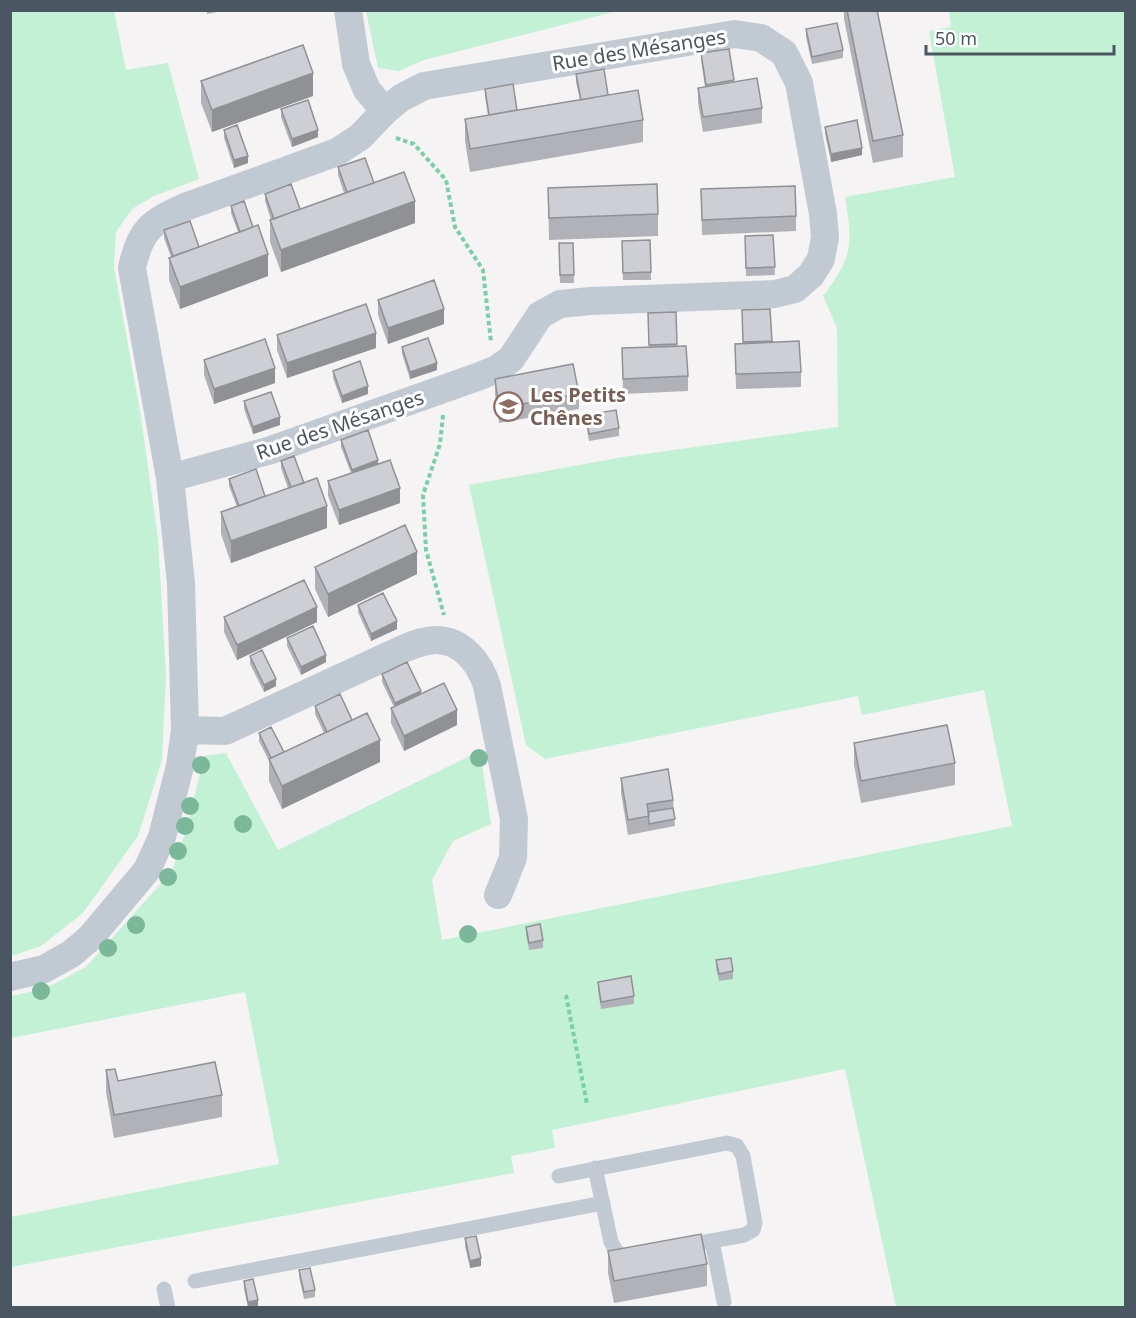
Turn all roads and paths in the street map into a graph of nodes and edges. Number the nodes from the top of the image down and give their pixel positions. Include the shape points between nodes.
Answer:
1 (348, 10) edge
2 (379, 116) junction
3 (497, 369) junction
4 (434, 394) junction
5 (170, 478) junction
6 (448, 642) junction
7 (185, 730) junction
8 (498, 895) dead end
9 (10, 977) edge
10 (566, 995) dead end
11 (587, 1104) dead end
12 (596, 1168) junction
13 (559, 1176) dead end
14 (603, 1203) junction
15 (712, 1241) junction
16 (668, 1249) edge
17 (646, 1253) edge
18 (195, 1281) dead end
19 (165, 1289) dead end
20 (724, 1302) dead end
21 (168, 1308) edge

1 - 2 street via 356,64
2 - 3 path via 396,139 414,144 446,180 455,227 483,270
2 - 3 street, Rue des Mésanges via 424,86 735,34 761,38 784,53 798,83 825,237 821,259 811,275 795,289 775,294 560,304 540,315 511,358
2 - 5 street, Rue des Mésanges via 360,137 337,152 185,207 146,229 132,268
3 - 4 street, Rue des Mésanges
4 - 5 street, Rue des Mésanges via 271,450
4 - 6 path via 444,417 440,444 423,495 426,550
5 - 7 street, Rue des Mésanges via 182,583
6 - 7 street via 422,642 403,649 225,731
6 - 8 street via 463,650 482,670 514,819 513,858
7 - 9 street, Rue des Mésanges via 162,837 147,870 90,938 71,954 44,969
10 - 11 path
12 - 13 lane
12 - 14 lane
12 - 15 lane via 727,1143 737,1146 743,1156 756,1223 744,1235
14 - 17 lane via 616,1251 623,1257
14 - 18 lane
15 - 16 lane
15 - 20 lane
19 - 21 lane

